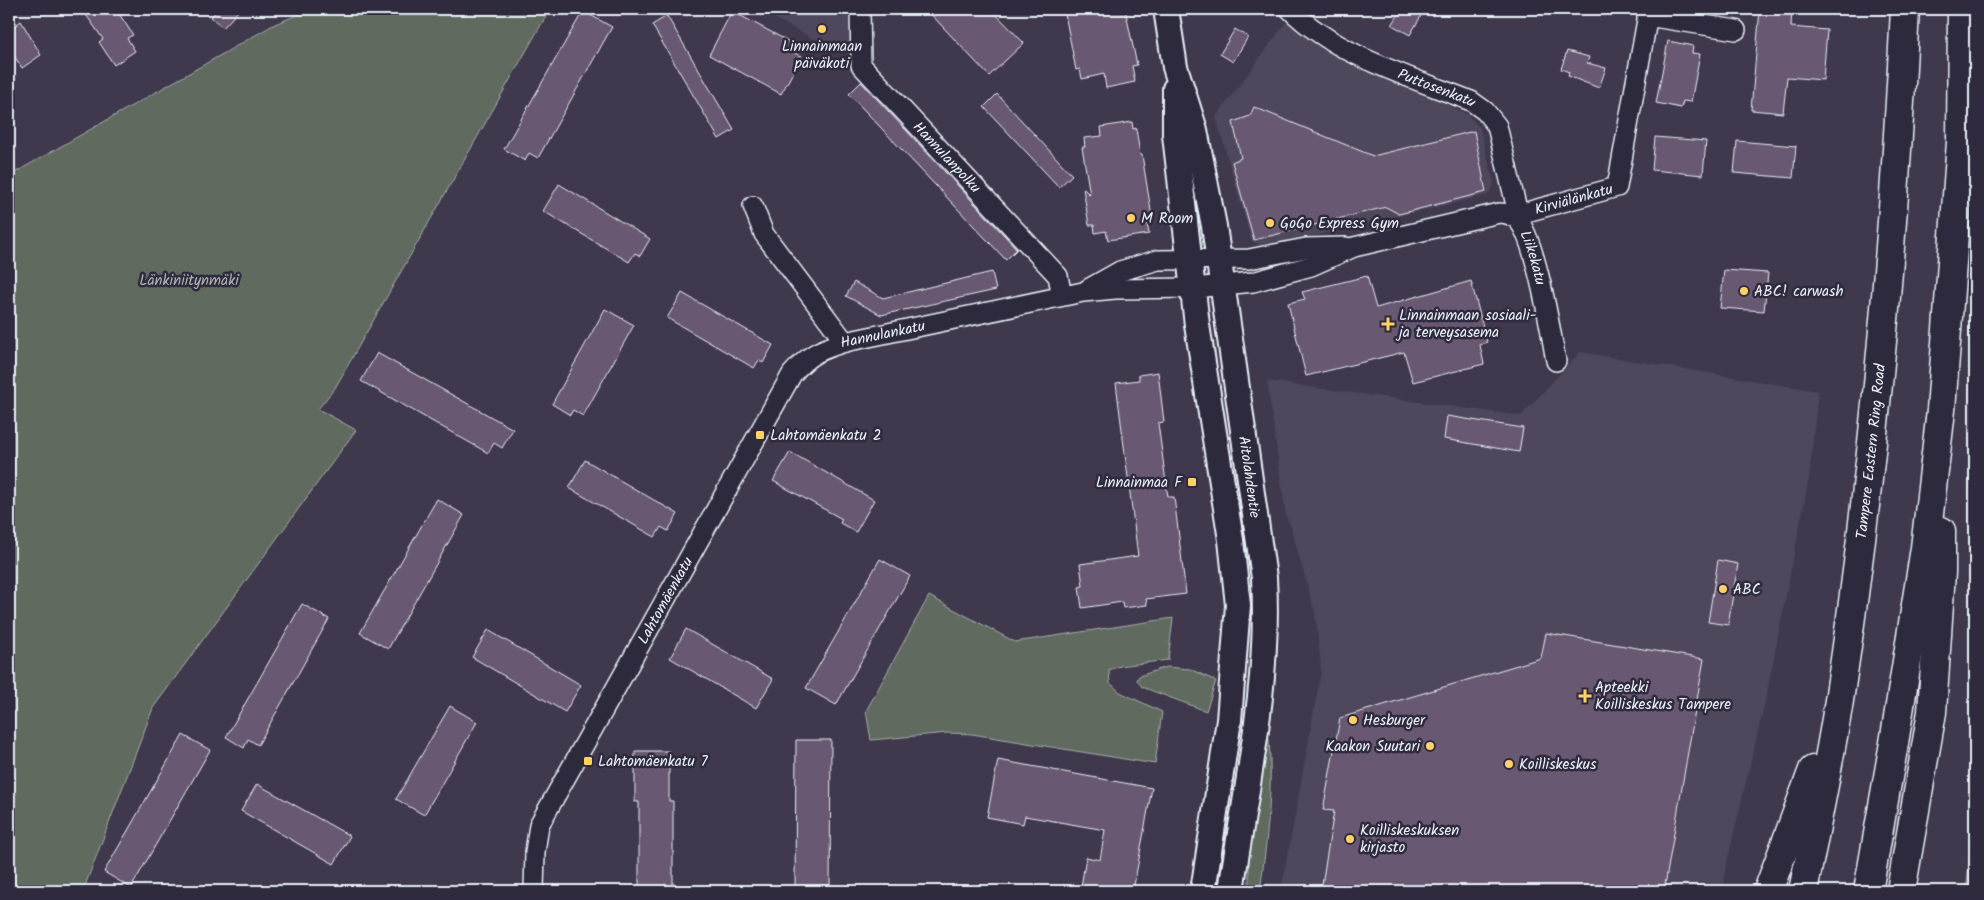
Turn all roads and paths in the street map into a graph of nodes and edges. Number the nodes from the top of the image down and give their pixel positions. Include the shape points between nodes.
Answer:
1 (860, 9) edge
2 (1166, 9) edge
3 (1290, 9) edge
4 (1905, 9) edge
5 (1962, 9) edge
6 (1648, 12) edge
7 (1736, 30) dead end
8 (1175, 67) junction
9 (753, 206) dead end
10 (1512, 216) junction
11 (1354, 247) junction
12 (1190, 259) junction
13 (1219, 259) junction
14 (1223, 286) junction
15 (1194, 288) junction
16 (1082, 292) junction
17 (1062, 296) junction
18 (845, 342) junction
19 (1556, 361) dead end
20 (1941, 410) junction
21 (1840, 696) junction
22 (534, 891) edge
23 (1203, 891) edge
24 (1231, 891) edge
25 (1768, 891) edge
26 (1803, 891) edge
27 (1868, 891) edge
28 (1901, 891) edge

1 - 17 street, Hannulanpolku via 862,65 1058,276
2 - 8 main road, Aitolahdentie
3 - 10 street, Puttosenkatu via 1303,22 1353,54 1471,101 1485,111 1497,126 1501,140 1516,205
4 - 21 highway, Tampere Eastern Ring Road via 1900,129 1883,342 1864,524
5 - 20 highway via 1961,142
6 - 7 street
6 - 10 street, Kirviälänkatu via 1617,186
8 - 12 main road, Aitolahdentie via 1174,135
8 - 13 main road, Aitolahdentie via 1195,130
9 - 18 street, Hannulankatu via 764,234
10 - 11 street, Kirviälänkatu via 1491,214
10 - 19 street, Liikekatu via 1529,240
11 - 13 street, Kirviälänkatu via 1306,248 1249,259
11 - 14 street, Kirviälänkatu via 1311,266 1253,282
12 - 13 street, Kirviälänkatu
12 - 15 main road, Aitolahdentie
12 - 16 street, Hannulankatu via 1158,260 1120,271
13 - 14 main road, Aitolahdentie
14 - 15 street, Kirviälänkatu
14 - 24 main road, Aitolahdentie via 1265,603 1264,663 1257,725
15 - 16 street, Hannulankatu
15 - 23 main road, Aitolahdentie via 1238,605 1229,720
16 - 17 street, Hannulankatu
17 - 18 street, Hannulankatu
18 - 22 street, Lahtomäenkatu via 817,351 792,374 539,825
20 - 27 highway via 1924,548
20 - 28 highway via 1941,572 1932,712
21 - 25 highway
21 - 26 highway, Tampere Eastern Ring Road

